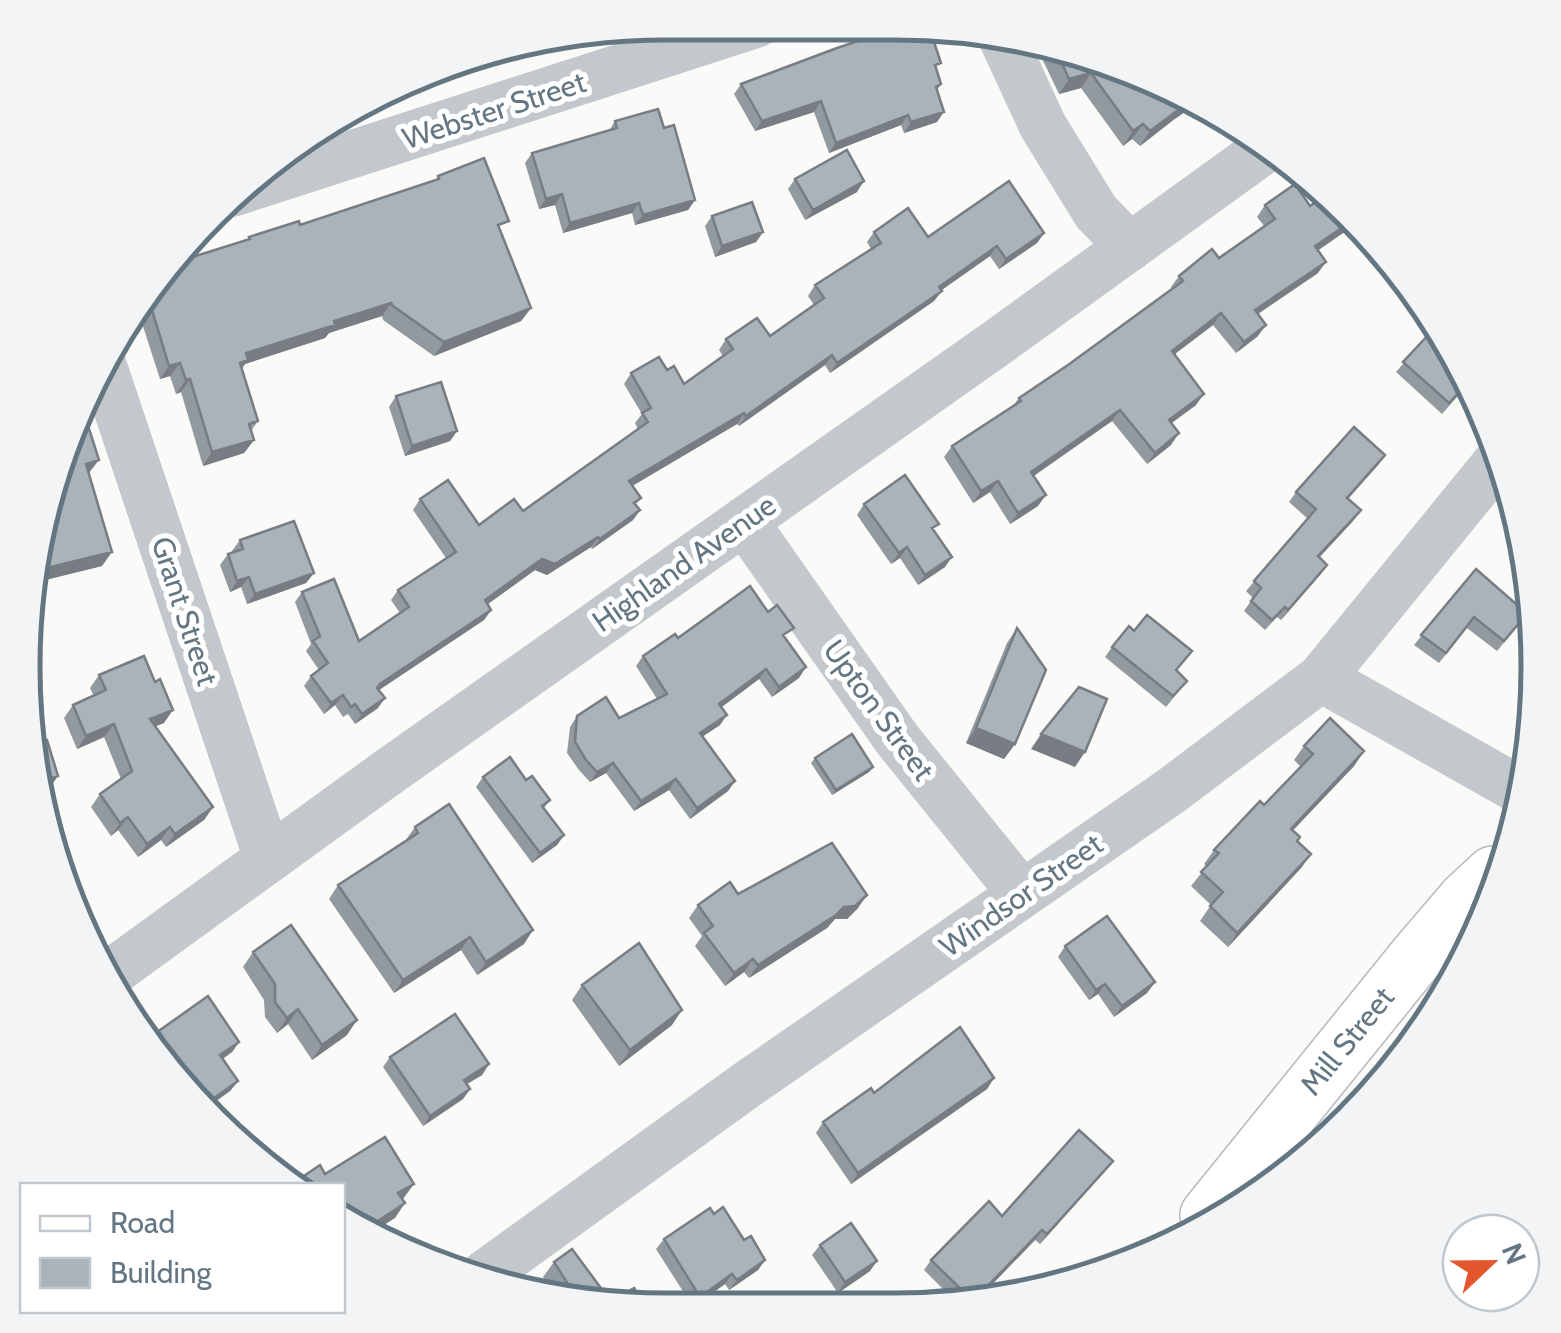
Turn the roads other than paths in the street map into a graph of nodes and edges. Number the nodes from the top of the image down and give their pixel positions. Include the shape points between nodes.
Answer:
1 (707, 40) edge
2 (1008, 50) edge
3 (1256, 155) edge
4 (269, 182) edge
5 (1130, 247) junction
6 (108, 382) edge
7 (1490, 471) edge
8 (744, 521) junction
9 (1321, 678) junction
10 (1510, 784) edge
11 (268, 859) junction
12 (1481, 885) edge
13 (1022, 894) junction
14 (118, 968) edge
15 (1218, 1203) edge
16 (493, 1269) edge

1 - 4 street, Webster Street
2 - 5 street via 1043,126 1096,212
3 - 5 street, Highland Avenue
5 - 8 street, Highland Avenue
6 - 11 street, Grant Street
7 - 9 street, Windsor Street
8 - 11 street, Highland Avenue
8 - 13 street, Upton Street via 897,738
9 - 10 street
9 - 13 street, Windsor Street
11 - 14 street, Highland Avenue
12 - 15 main road, Mill Street
13 - 16 street, Windsor Street

